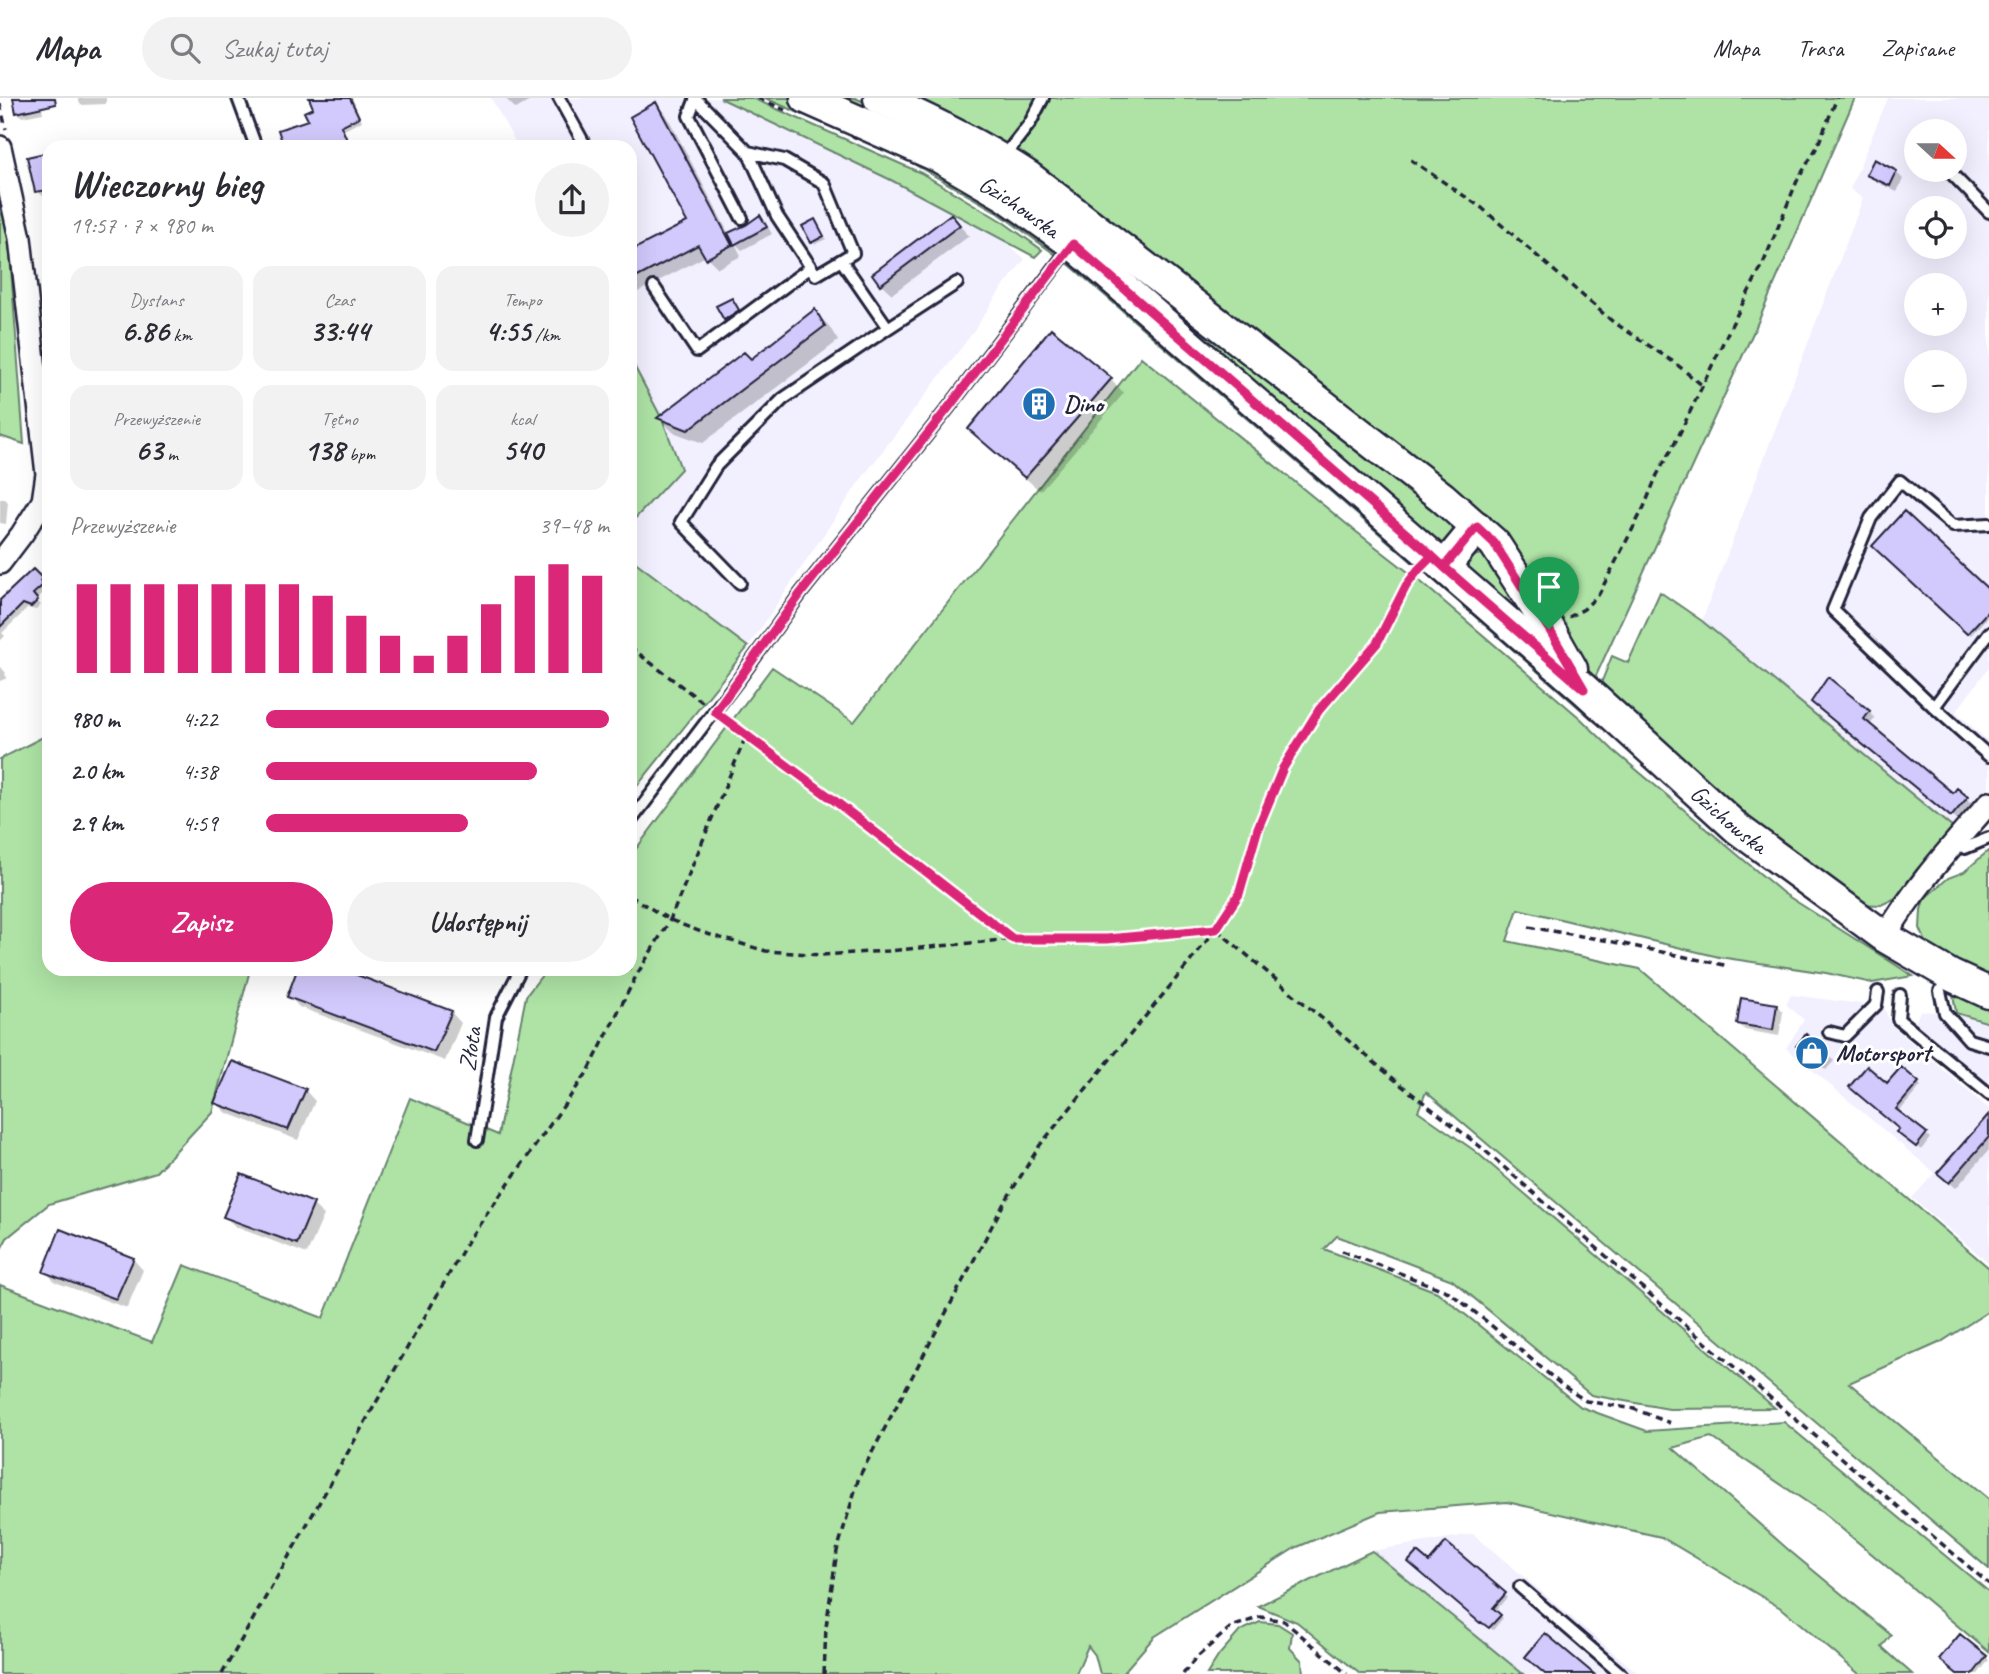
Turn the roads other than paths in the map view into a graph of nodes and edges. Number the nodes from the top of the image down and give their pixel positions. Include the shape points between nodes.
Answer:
1 (238, 98) edge
2 (559, 98) edge
3 (696, 98) edge
4 (806, 98) edge
5 (879, 98) edge
6 (1043, 98) edge
7 (253, 140) edge
8 (582, 140) edge
9 (0, 147) edge
10 (748, 152) junction
11 (1002, 159) junction
12 (1960, 182) edge
13 (1989, 212) edge
14 (742, 218) dead end
15 (1073, 244) junction
16 (841, 260) junction
17 (811, 267) junction
18 (957, 283) dead end
19 (654, 288) dead end
20 (888, 328) junction
21 (42, 428) edge
22 (42, 507) edge
23 (1989, 524) edge
24 (1477, 527) junction
25 (1438, 562) junction
26 (0, 563) edge
27 (740, 583) dead end
28 (1989, 633) edge
29 (1584, 689) junction
30 (1934, 707) junction
31 (1989, 756) edge
32 (1989, 803) edge
33 (637, 813) edge
34 (1989, 838) edge
35 (1955, 842) junction
36 (1885, 937) junction
37 (517, 976) edge
38 (1940, 991) dead end
39 (1878, 992) dead end
40 (1989, 993) edge
41 (1900, 996) dead end
42 (1829, 1032) dead end
43 (1989, 1046) edge
44 (1989, 1094) edge
45 (477, 1140) dead end
46 (1520, 1587) dead end
47 (1621, 1674) edge

1 - 7 lane
2 - 8 lane
3 - 10 lane
3 - 14 lane via 689,116
4 - 15 street, Gzichowska via 939,157 1006,196
5 - 11 street, Gzichowska
6 - 11 lane
9 - 21 street via 20,238
10 - 16 lane via 784,160 824,183 853,254
10 - 17 lane via 777,216
11 - 24 street, Gzichowska
12 - 13 lane
15 - 25 street, Gzichowska
15 - 33 lane via 801,593
16 - 17 lane via 816,275
16 - 20 lane
17 - 19 lane via 698,351
18 - 20 lane
20 - 27 lane via 783,399 716,466 681,522
22 - 26 street
23 - 30 lane via 1954,526 1900,481 1871,518 1833,610
24 - 25 street
24 - 29 street, Gzichowska via 1494,543
25 - 29 street, Gzichowska
28 - 30 lane
29 - 36 street, Gzichowska via 1738,829
30 - 31 lane
32 - 35 street
34 - 35 lane via 1965,848
35 - 36 street
36 - 40 street, Gzichowska
37 - 45 lane, Złota via 496,1017
38 - 43 lane via 1945,1013 1969,1040
39 - 42 lane via 1876,1005 1844,1037
41 - 44 lane via 1898,1019
46 - 47 lane

